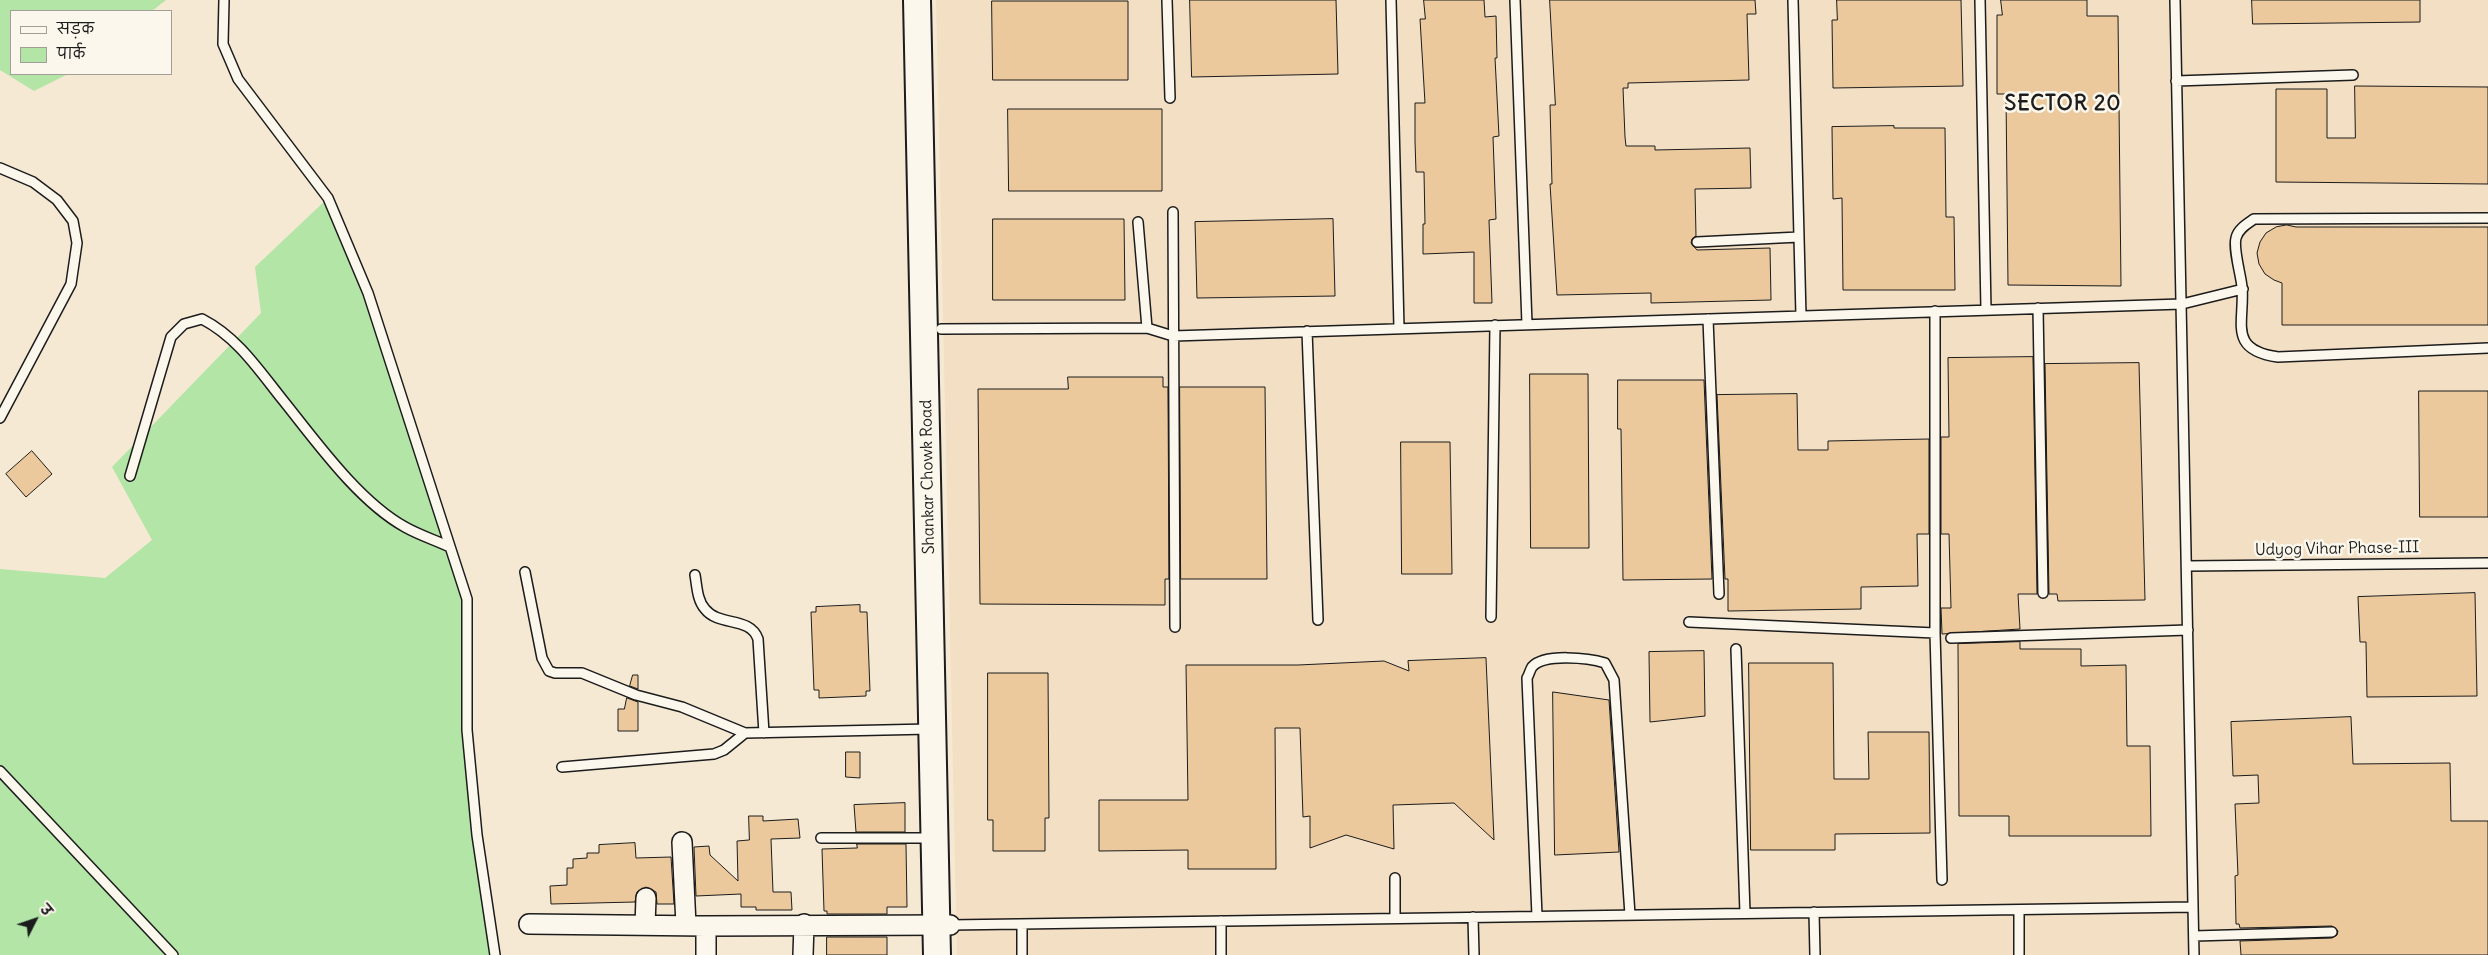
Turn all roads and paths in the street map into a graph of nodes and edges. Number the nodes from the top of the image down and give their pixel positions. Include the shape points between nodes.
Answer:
1 (224, 0) edge
2 (917, 0) edge
3 (935, 0) edge
4 (1167, 0) edge
5 (1391, 0) edge
6 (1515, 0) edge
7 (1793, 0) edge
8 (1980, 0) edge
9 (2174, 0) edge
10 (2353, 75) dead end
11 (2176, 81) junction
12 (1170, 98) dead end
13 (0, 168) edge
14 (1172, 212) dead end
15 (2488, 218) edge
16 (1138, 222) dead end
17 (1799, 237) junction
18 (1697, 242) dead end
19 (2242, 289) junction
20 (2182, 304) junction
21 (2038, 308) junction
22 (1986, 310) junction
23 (1935, 312) junction
24 (1801, 316) junction
25 (1708, 319) junction
26 (1527, 324) junction
27 (1496, 325) junction
28 (1146, 328) junction
29 (1399, 328) junction
30 (941, 329) junction
31 (1307, 332) junction
32 (1173, 336) junction
33 (2488, 348) edge
34 (0, 418) edge
35 (130, 476) dead end
36 (450, 547) junction
37 (2488, 563) edge
38 (2187, 566) junction
39 (525, 572) dead end
40 (695, 575) dead end
41 (2042, 593) dead end
42 (1719, 594) dead end
43 (1491, 617) dead end
44 (1318, 620) dead end
45 (1689, 622) dead end
46 (1175, 627) dead end
47 (2188, 630) junction
48 (1935, 632) junction
49 (1950, 638) dead end
50 (1736, 649) dead end
51 (932, 729) junction
52 (745, 733) junction
53 (764, 733) junction
54 (562, 768) dead end
55 (0, 771) edge
56 (821, 838) dead end
57 (935, 838) junction
58 (682, 842) dead end
59 (1395, 878) dead end
60 (1942, 880) dead end
61 (646, 898) dead end
62 (2193, 907) junction
63 (2019, 910) junction
64 (1814, 912) junction
65 (1745, 913) junction
66 (1630, 915) junction
67 (1537, 916) junction
68 (1473, 917) junction
69 (1395, 918) junction
70 (1221, 921) junction
71 (529, 924) dead end
72 (804, 924) junction
73 (1022, 924) junction
74 (645, 925) junction
75 (686, 925) junction
76 (944, 925) junction
77 (706, 926) junction
78 (2332, 932) dead end
79 (2194, 936) junction
80 (173, 955) edge
81 (495, 955) edge
82 (706, 955) edge
83 (803, 955) edge
84 (938, 955) edge
85 (951, 955) edge
86 (1022, 955) edge
87 (1221, 955) edge
88 (1474, 955) edge
89 (1814, 955) edge
90 (2019, 955) edge
91 (2194, 955) edge

1 - 36 lane via 223,44 238,79 328,198 364,285
2 - 51 main road, Shankar Chowk Road
3 - 30 main road, Shankar Chowk Road
4 - 12 lane
5 - 29 lane
6 - 26 lane
7 - 17 lane
8 - 22 lane
9 - 11 lane
10 - 11 lane
11 - 20 lane
13 - 34 lane via 33,182 57,200 73,222 77,243 71,284
14 - 32 lane
15 - 19 lane via 2254,219 2241,228 2236,239
16 - 28 lane
17 - 18 lane
17 - 24 lane
19 - 20 lane
19 - 33 lane via 2240,330 2249,346 2263,355
20 - 21 lane
20 - 38 lane
21 - 22 lane
21 - 41 lane
22 - 23 lane
23 - 24 lane
23 - 48 lane
24 - 25 lane
25 - 26 lane
25 - 42 lane
26 - 27 lane
27 - 29 lane
27 - 43 lane
28 - 30 lane
28 - 32 lane
29 - 31 lane
30 - 76 main road, Shankar Chowk Road
31 - 32 lane
31 - 44 lane
32 - 46 lane
35 - 36 lane via 172,337 184,324 202,320 221,329 246,354 338,467 375,505 404,526
36 - 81 lane via 467,599 467,730 477,835
37 - 38 lane, Udyog Vihar Phase-III
38 - 47 lane
39 - 52 lane via 542,658 549,671 588,675 636,695 682,707
40 - 53 lane via 705,610 716,618 749,626 755,631
45 - 48 lane
47 - 49 lane
47 - 62 lane
48 - 60 lane
50 - 65 lane
51 - 53 lane
51 - 57 main road, Shankar Chowk Road
52 - 53 lane
52 - 54 lane via 714,754
55 - 80 lane
56 - 57 lane
57 - 76 main road, Shankar Chowk Road
58 - 75 street
59 - 69 lane
61 - 74 street
62 - 63 lane
62 - 79 lane
63 - 64 lane
63 - 90 lane
64 - 65 lane
64 - 89 lane
65 - 66 lane
66 - 67 lane
66 - 67 lane via 1614,680 1604,663 1590,659 1546,659 1533,666 1528,678
67 - 68 lane
68 - 69 lane
68 - 88 lane
69 - 70 lane
70 - 73 lane
70 - 87 lane
71 - 74 street
72 - 76 street
72 - 77 street
72 - 83 street
73 - 76 lane
73 - 86 lane
74 - 75 street
75 - 77 street
76 - 84 main road, Shankar Chowk Road
76 - 85 main road, Shankar Chowk Road
77 - 82 street
78 - 79 lane
79 - 91 lane

